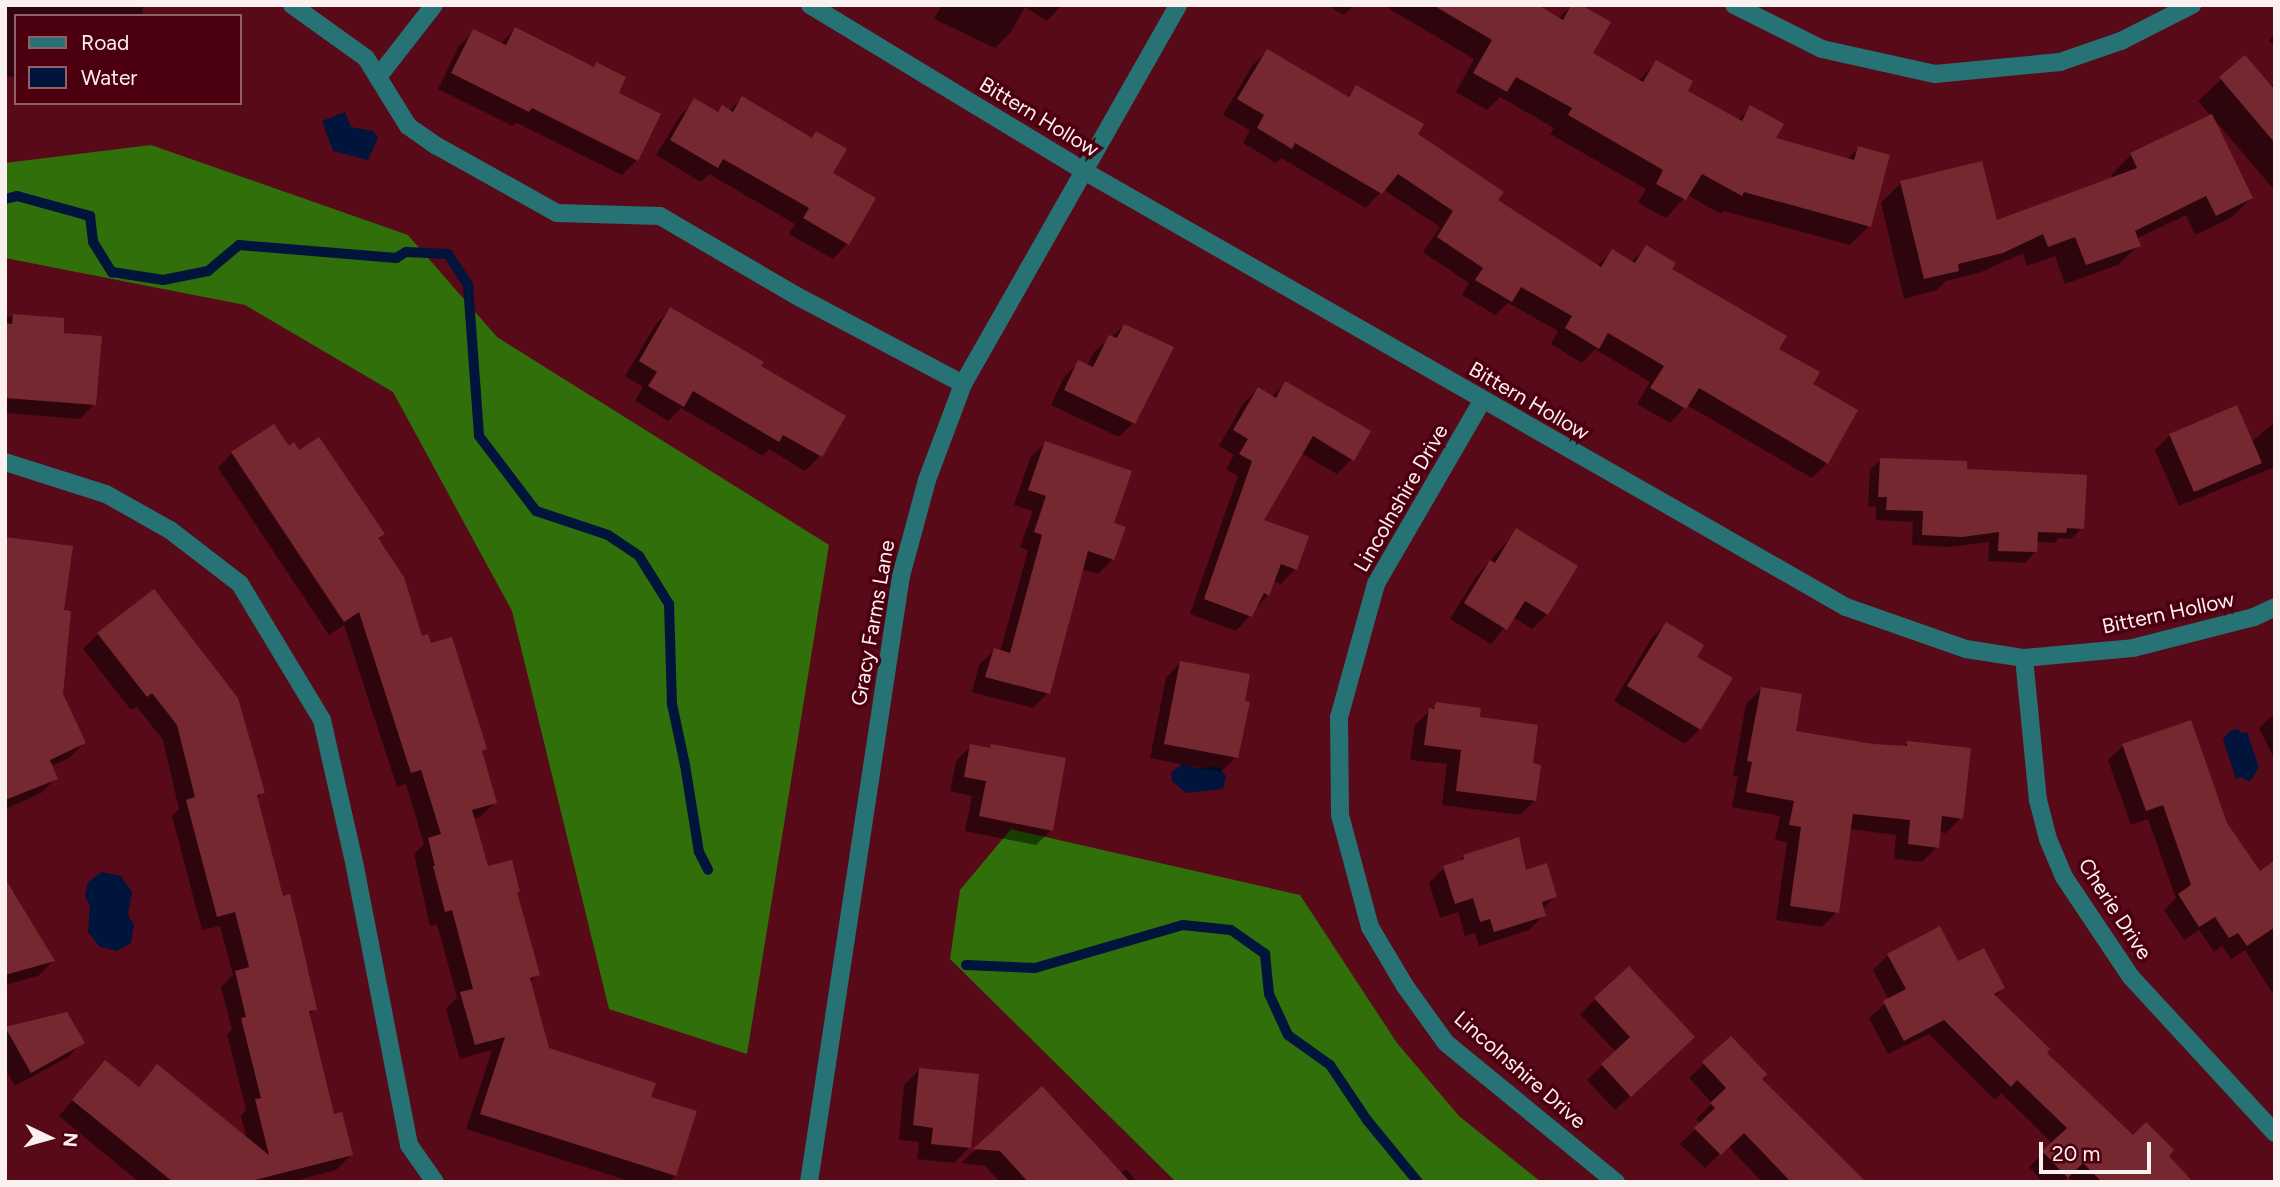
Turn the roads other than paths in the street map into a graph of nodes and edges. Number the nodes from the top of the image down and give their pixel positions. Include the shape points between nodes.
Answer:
1 (292, 5) edge
2 (434, 5) edge
3 (810, 5) edge
4 (1178, 5) edge
5 (1734, 5) edge
6 (2192, 5) edge
7 (377, 77) junction
8 (1084, 171) junction
9 (963, 384) junction
10 (1482, 401) junction
11 (5, 462) edge
12 (2275, 607) edge
13 (2024, 658) junction
14 (2275, 1133) edge
15 (435, 1182) edge
16 (809, 1182) edge
17 (1616, 1182) edge

1 - 7 street via 366,58
2 - 7 street
3 - 8 street, Bittern Hollow
4 - 8 street, Gracy Farms Lane
5 - 6 street via 1822,49 1935,74 2060,62 2122,41
7 - 9 street via 408,126 557,213 660,216 795,295
8 - 9 street, Gracy Farms Lane
8 - 10 street, Bittern Hollow
9 - 16 street, Gracy Farms Lane via 927,480 901,576
10 - 13 street, Bittern Hollow via 1846,607 1966,649
10 - 17 street, Lincolnshire Drive via 1376,584 1339,717 1340,815 1370,927 1446,1043
11 - 15 street via 106,494 170,530 240,584 322,720 409,1145
12 - 13 street, Bittern Hollow via 2253,617 2133,648
13 - 14 street, Cherie Drive via 2038,800 2064,877 2131,977

